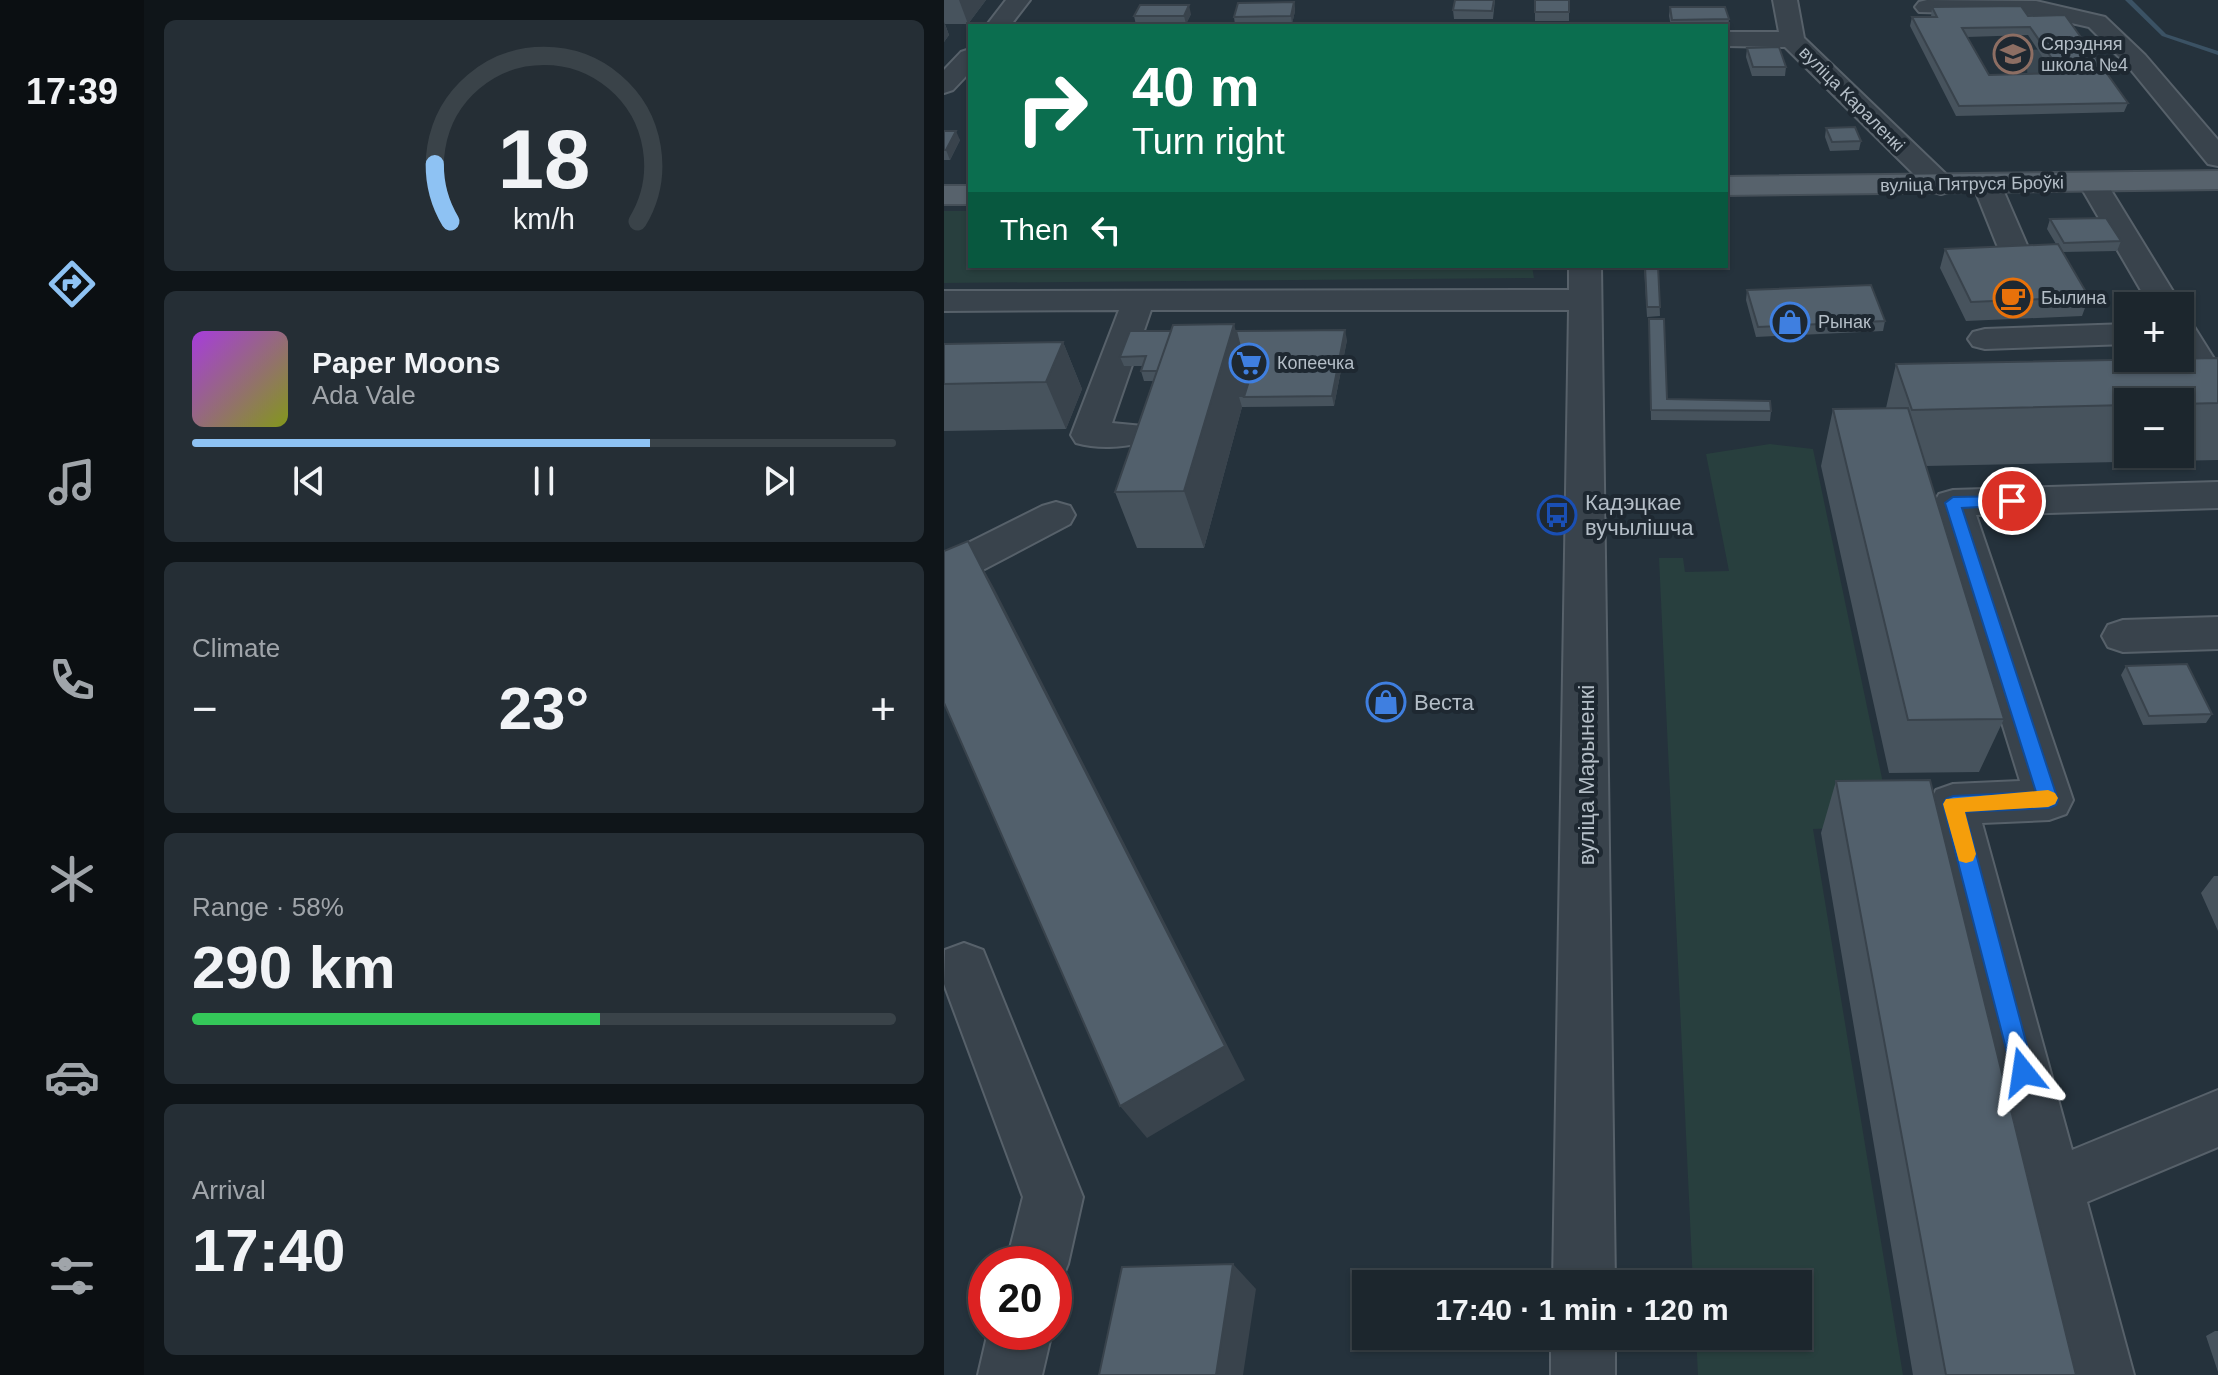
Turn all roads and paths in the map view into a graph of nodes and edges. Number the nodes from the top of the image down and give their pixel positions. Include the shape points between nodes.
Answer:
1 (1018, 0) edge
2 (1785, 0) edge
3 (1927, 7) dead end
4 (1000, 24) edge
5 (1728, 39) edge
6 (1792, 40) junction
7 (968, 59) edge
8 (2136, 60) junction
9 (2106, 61) tunnel mouth
10 (944, 85) edge
11 (2218, 158) edge
12 (2218, 180) edge
13 (2092, 182) junction
14 (1941, 185) junction
15 (1987, 185) junction
16 (1728, 186) edge
17 (944, 195) edge
18 (968, 195) edge
19 (2012, 245) edge
20 (1585, 283) edge
21 (2157, 292) edge
22 (944, 301) edge
23 (1138, 302) junction
24 (2114, 334) edge
25 (1985, 339) dead end
26 (2194, 353) edge
27 (2152, 388) edge
28 (1130, 434) dead end
29 (2218, 495) edge
30 (1056, 515) dead end
31 (944, 573) edge
32 (2218, 633) edge
33 (2123, 636) dead end
34 (964, 967) dead end
35 (2218, 1118) edge
36 (2053, 1187) junction
37 (1041, 1246) edge
38 (1584, 1270) edge
39 (1016, 1350) edge
40 (1583, 1350) edge
41 (1010, 1375) edge
42 (1583, 1375) edge
43 (2102, 1375) edge

1 - 4 street
2 - 6 street, вуліца Караленкі
3 - 8 street via 2036,8 2097,22
5 - 6 street
6 - 14 street, вуліца Караленкі
7 - 10 street
8 - 9 street
8 - 11 street
12 - 13 main road, вуліца Пятруся Броўкі
13 - 15 main road, вуліца Пятруся Броўкі
13 - 21 street
14 - 15 main road, вуліца Пятруся Броўкі
14 - 16 main road, вуліца Пятруся Броўкі
15 - 19 street
17 - 18 main road
20 - 23 street
20 - 38 street, вуліца Марыненкі
22 - 23 street
23 - 28 street via 1089,435
24 - 25 street
26 - 27 street via 2214,387
29 - 36 street via 1953,503 2049,800 1953,804
30 - 31 street
32 - 33 street
34 - 37 street via 1053,1197
35 - 36 street
36 - 43 street
39 - 41 street
40 - 42 street

